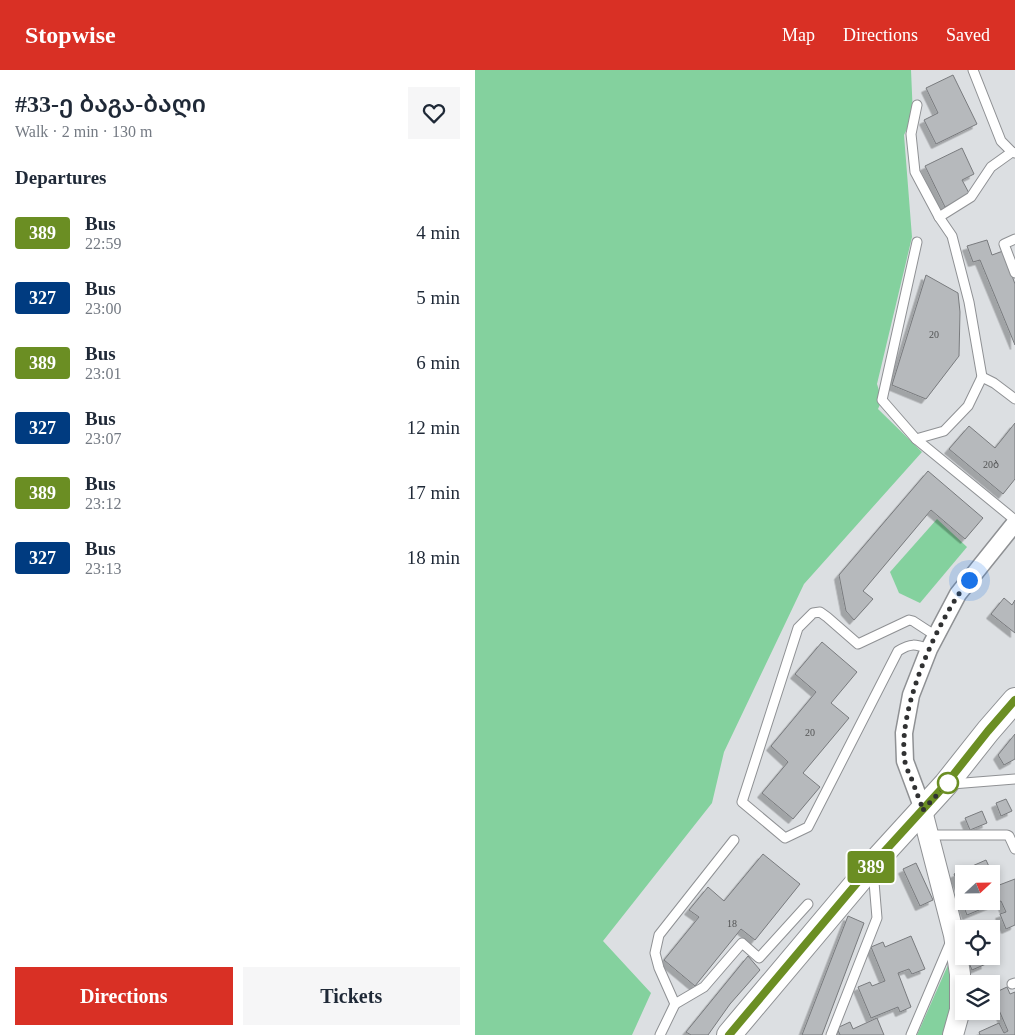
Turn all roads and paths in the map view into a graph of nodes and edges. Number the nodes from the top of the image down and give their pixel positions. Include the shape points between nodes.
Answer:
1 (973, 70) edge
2 (917, 105) dead end
3 (1013, 152) edge
4 (939, 217) junction
5 (1015, 239) edge
6 (917, 242) dead end
7 (1015, 273) edge
8 (982, 377) junction
9 (1015, 399) edge
10 (916, 439) junction
11 (1015, 522) edge
12 (932, 642) junction
13 (1015, 700) edge
14 (1015, 779) edge
15 (946, 784) junction
16 (922, 811) junction
17 (928, 835) junction
18 (734, 840) dead end
19 (1015, 849) edge
20 (873, 864) junction
21 (808, 904) dead end
22 (954, 935) junction
23 (675, 1004) junction
24 (660, 1035) edge
25 (729, 1035) edge
26 (831, 1035) edge
27 (911, 1035) edge
28 (953, 1035) edge

1 - 3 lane via 1001,141
2 - 4 lane via 911,134 915,172
3 - 4 lane via 991,167 971,197
4 - 8 lane via 952,236 969,302
5 - 7 lane via 1004,244
6 - 10 lane via 881,400
8 - 9 lane
8 - 10 lane via 968,406 943,431
10 - 11 lane
11 - 12 street via 957,594
12 - 12 lane via 909,644 898,650 808,827 785,838 742,802 798,628 813,613 820,612 857,644 909,620
12 - 16 street via 911,694 904,733 905,761
13 - 15 main road
14 - 15 lane
15 - 16 main road
16 - 17 street
16 - 20 main road
17 - 19 lane via 1007,835
17 - 22 street
18 - 23 lane via 659,935 655,953
20 - 25 main road
20 - 26 lane via 877,918
21 - 23 lane via 759,958 742,943 704,987
22 - 27 lane
22 - 28 street via 960,974 960,1010
23 - 24 lane

